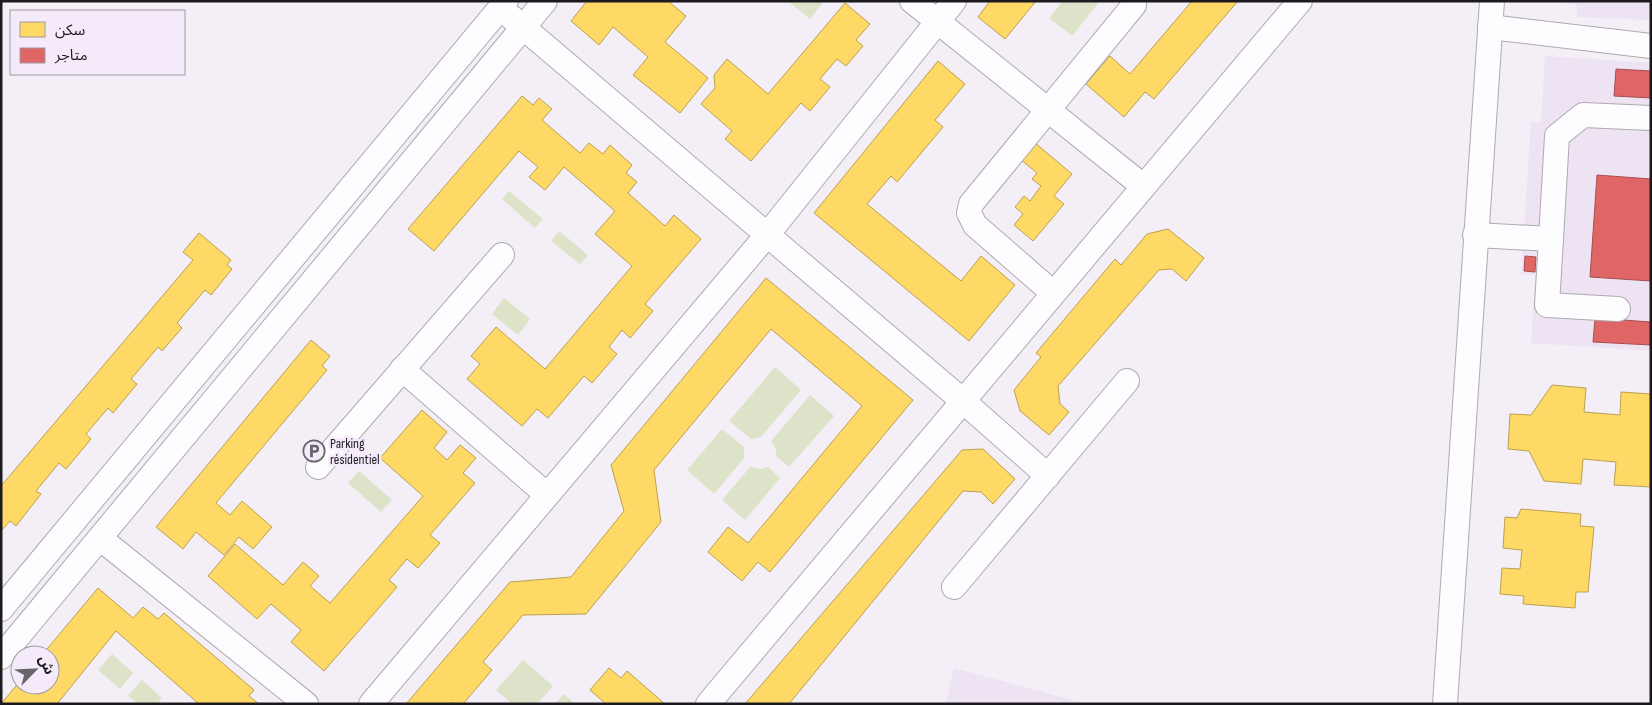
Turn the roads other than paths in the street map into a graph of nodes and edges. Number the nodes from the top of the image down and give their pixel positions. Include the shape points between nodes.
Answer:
1 (545, 1) edge
2 (912, 1) edge
3 (954, 1) edge
4 (1300, 1) edge
5 (1492, 1) edge
6 (503, 5) edge
7 (1134, 5) dead end
8 (937, 21) junction
9 (1490, 27) junction
10 (524, 28) junction
11 (1651, 46) edge
12 (1048, 111) junction
13 (1651, 118) edge
14 (1143, 186) junction
15 (767, 234) junction
16 (1475, 235) junction
17 (1551, 239) junction
18 (502, 254) dead end
19 (1053, 293) junction
20 (1618, 309) dead end
21 (402, 370) junction
22 (1127, 381) dead end
23 (963, 401) junction
24 (318, 467) dead end
25 (1048, 476) junction
26 (547, 496) junction
27 (101, 538) junction
28 (954, 587) dead end
29 (1, 609) edge
30 (1, 657) edge
31 (306, 704) edge
32 (372, 704) edge
33 (708, 704) edge
34 (1445, 704) edge

1 - 10 street
2 - 8 street
3 - 8 street
4 - 14 street
5 - 9 street
6 - 10 street
6 - 29 street
7 - 12 street
8 - 12 street
8 - 15 street
9 - 11 street
9 - 16 street
10 - 15 street
10 - 27 street
12 - 14 street
12 - 19 street via 971,204 969,213 975,226
13 - 17 street via 1584,115 1557,136
14 - 19 street
15 - 23 street
15 - 26 street
16 - 17 street
16 - 34 street
17 - 20 street via 1547,305
18 - 21 street
19 - 23 street
21 - 24 street
21 - 26 street
22 - 25 street
23 - 25 street
23 - 33 street
25 - 28 street
26 - 32 street
27 - 30 street
27 - 31 street

